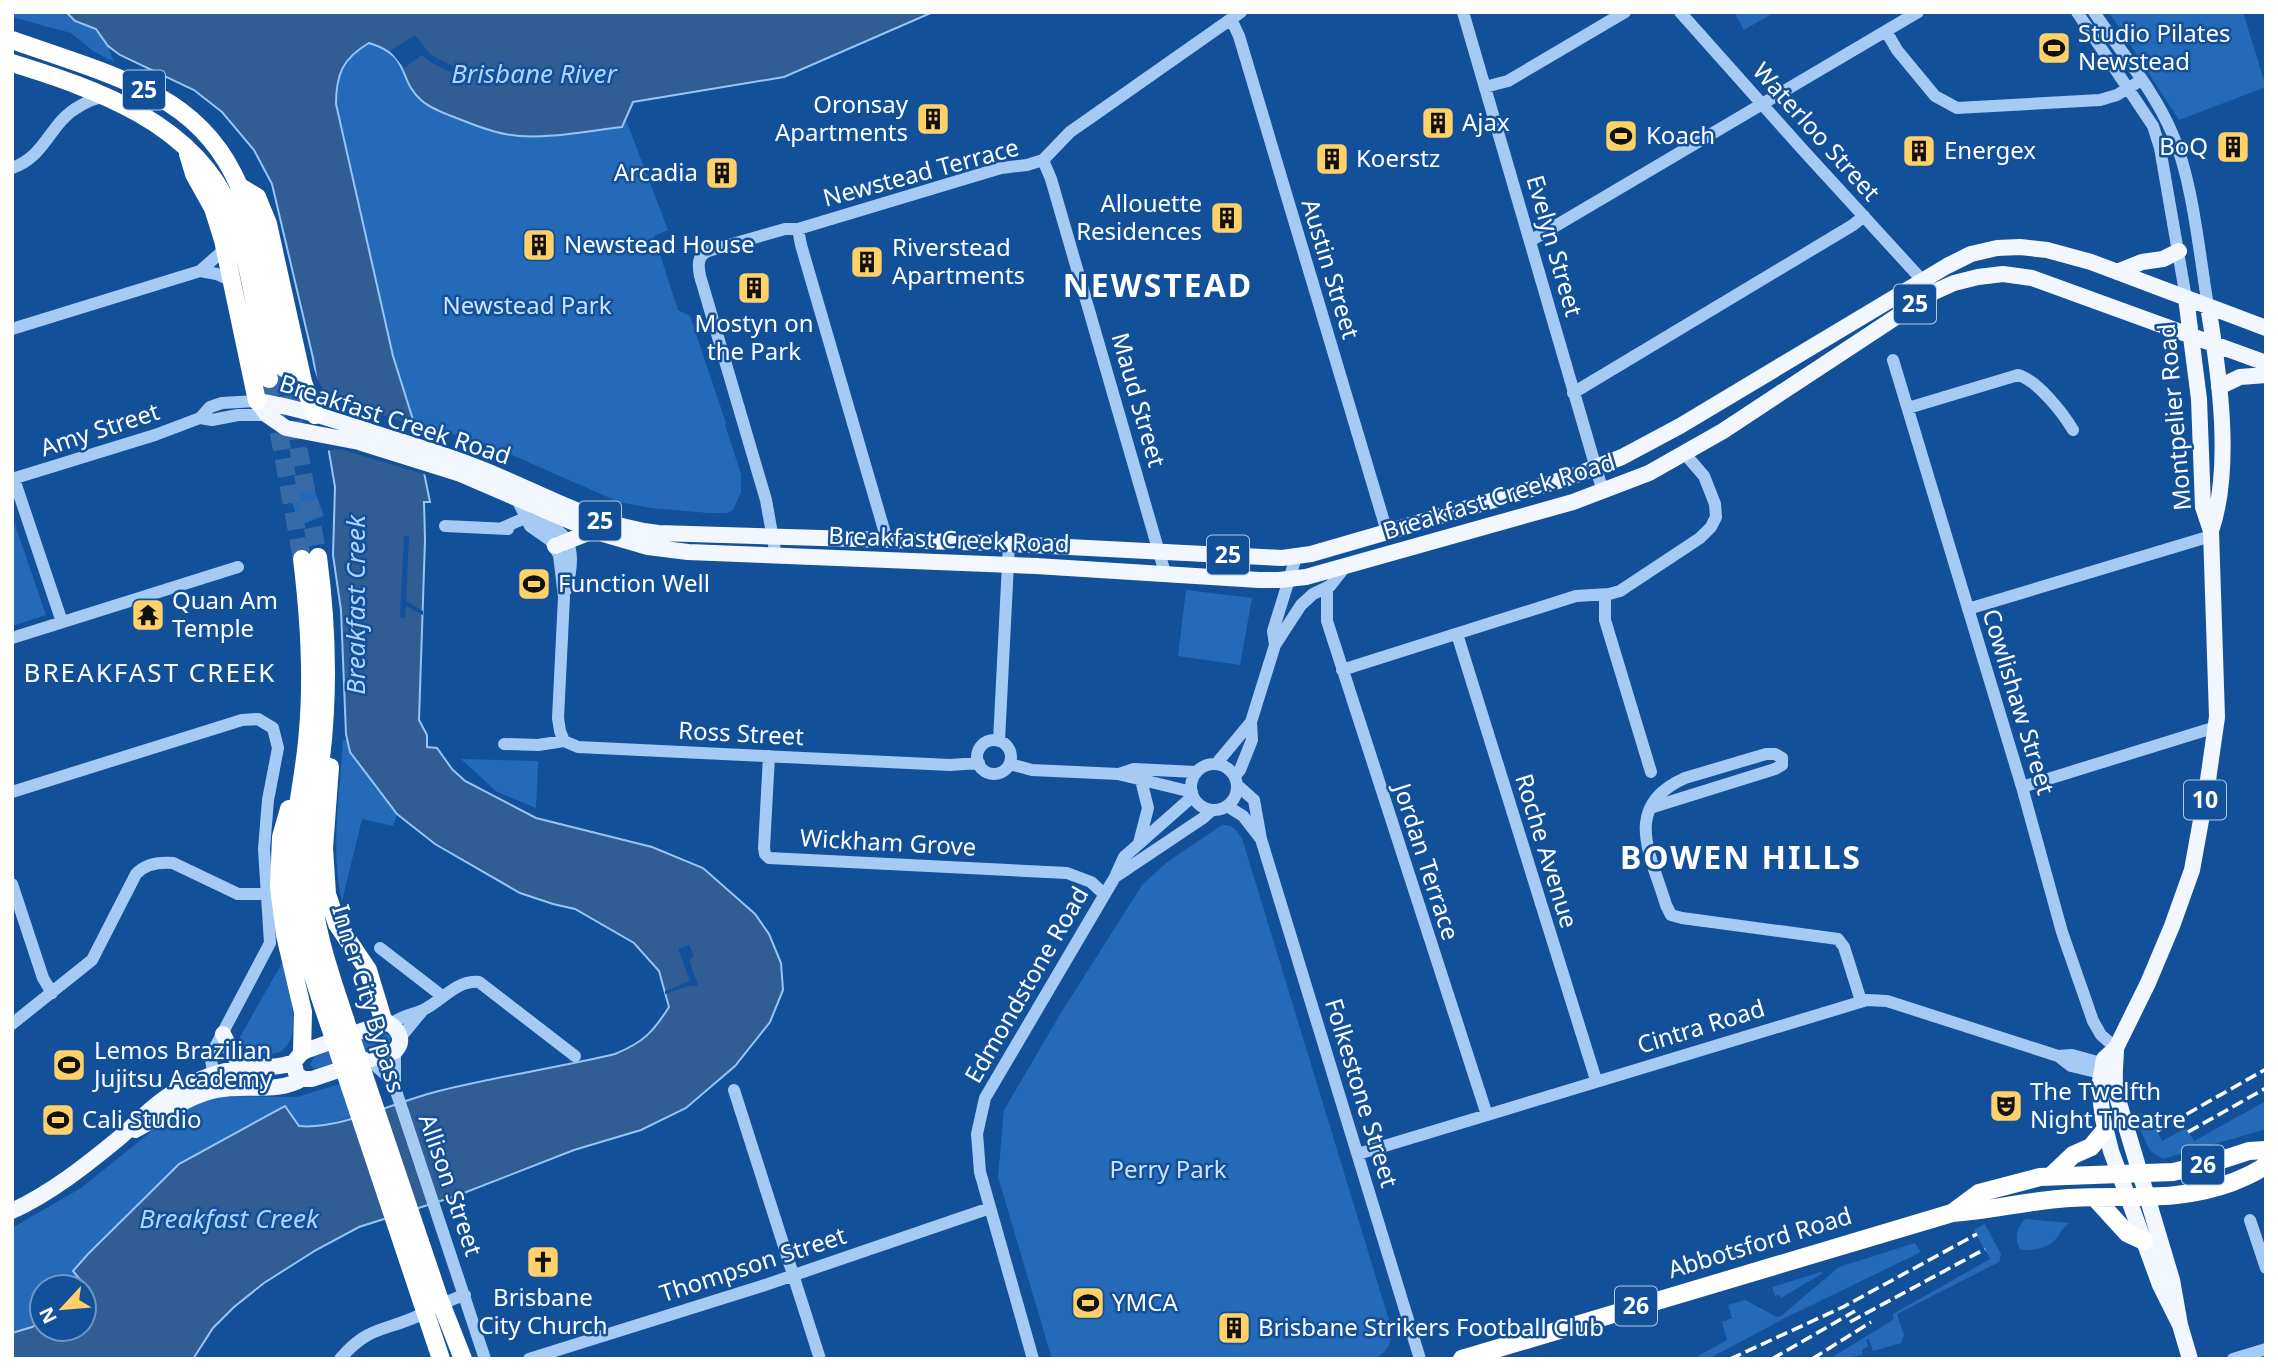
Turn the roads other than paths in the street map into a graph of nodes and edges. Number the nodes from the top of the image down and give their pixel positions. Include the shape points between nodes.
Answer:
1 (1463, 12) edge
2 (1625, 12) edge
3 (1680, 12) edge
4 (1918, 12) edge
5 (2077, 12) edge
6 (2094, 12) edge
7 (1236, 16) edge
8 (1885, 31) junction
9 (12, 40) edge
10 (12, 63) edge
11 (2141, 80) junction
12 (1485, 87) junction
13 (2128, 89) junction
14 (105, 96) junction
15 (1762, 104) junction
16 (187, 150) junction
17 (1044, 160) junction
18 (12, 168) edge
19 (242, 188) junction
20 (1864, 216) junction
21 (798, 229) junction
22 (1530, 241) junction
23 (226, 248) junction
24 (2179, 251) junction
25 (200, 271) junction
26 (2117, 272) junction
27 (1922, 280) junction
28 (232, 281) junction
29 (2186, 298) junction
30 (2208, 306) junction
31 (2266, 328) edge
32 (12, 329) edge
33 (2192, 338) junction
34 (2214, 345) junction
35 (1893, 360) dead end
36 (2266, 362) edge
37 (2266, 375) edge
38 (2219, 387) junction
39 (1573, 393) junction
40 (262, 408) junction
41 (1908, 408) junction
42 (315, 415) junction
43 (2073, 430) dead end
44 (1685, 454) junction
45 (440, 460) junction
46 (1595, 467) junction
47 (13, 479) edge
48 (1603, 492) junction
49 (516, 497) junction
50 (528, 523) junction
51 (445, 526) dead end
52 (593, 531) junction
53 (1387, 533) junction
54 (2211, 533) junction
55 (774, 536) junction
56 (887, 540) junction
57 (561, 544) junction
58 (1009, 544) junction
59 (1160, 552) junction
60 (776, 556) junction
61 (1296, 557) junction
62 (1009, 564) junction
63 (238, 567) dead end
64 (1345, 567) junction
65 (1165, 573) junction
66 (1288, 580) junction
67 (1327, 587) junction
68 (1605, 595) junction
69 (1968, 609) junction
70 (62, 622) junction
71 (1457, 634) junction
72 (12, 638) edge
73 (1275, 645) junction
74 (1342, 670) junction
75 (1251, 722) junction
76 (2216, 727) junction
77 (323, 734) junction
78 (564, 741) junction
79 (999, 741) junction
80 (503, 744) dead end
81 (769, 756) junction
82 (979, 763) junction
83 (1010, 764) junction
84 (1216, 764) junction
85 (1196, 772) junction
86 (1651, 772) dead end
87 (1118, 774) junction
88 (1141, 779) junction
89 (1236, 780) junction
90 (2022, 787) junction
91 (12, 792) edge
92 (1192, 794) junction
93 (299, 798) junction
94 (1227, 806) junction
95 (1650, 808) junction
96 (1212, 810) junction
97 (1261, 839) junction
98 (1139, 843) junction
99 (1115, 877) junction
100 (12, 884) edge
101 (266, 894) junction
102 (1104, 894) junction
103 (380, 947) dead end
104 (52, 993) junction
105 (442, 996) junction
106 (1861, 1001) junction
107 (423, 1010) junction
108 (337, 1022) junction
109 (387, 1023) junction
110 (12, 1024) edge
111 (223, 1034) junction
112 (398, 1045) junction
113 (2116, 1048) junction
114 (575, 1056) dead end
115 (298, 1057) junction
116 (369, 1060) junction
117 (245, 1068) junction
118 (2108, 1070) junction
119 (302, 1079) junction
120 (1596, 1080) junction
121 (215, 1083) junction
122 (395, 1088) junction
123 (734, 1090) dead end
124 (1487, 1115) junction
125 (2105, 1130) junction
126 (2266, 1150) edge
127 (1358, 1154) junction
128 (2266, 1165) edge
129 (2139, 1174) junction
130 (2052, 1175) junction
131 (2120, 1175) junction
132 (2095, 1198) junction
133 (2129, 1198) junction
134 (2147, 1198) junction
135 (990, 1208) junction
136 (12, 1211) edge
137 (1952, 1213) junction
138 (2250, 1220) dead end
139 (2144, 1241) junction
140 (2266, 1268) edge
141 (793, 1276) junction
142 (465, 1295) junction
143 (2180, 1325) junction
144 (2266, 1349) edge
145 (340, 1359) edge
146 (441, 1359) edge
147 (463, 1359) edge
148 (485, 1359) edge
149 (529, 1359) edge
150 (820, 1359) edge
151 (1033, 1359) edge
152 (1420, 1359) edge
153 (1462, 1359) edge
154 (2190, 1359) edge
155 (2234, 1359) edge

1 - 12 street, Evelyn Street
2 - 12 street via 1508,81
3 - 15 street, Waterloo Street
4 - 8 street
5 - 13 street
6 - 11 street
7 - 17 street, Newstead Terrace via 1070,132
7 - 53 street, Austin Street
8 - 13 street via 1935,96 1957,108 2100,100
8 - 15 street
9 - 19 highway, 25 via 171,104 218,148
10 - 14 highway, 25
11 - 13 street
11 - 30 street via 2172,132 2183,166
12 - 22 street, Evelyn Street
13 - 24 street via 2153,126 2160,148
14 - 16 highway, 25 via 147,117
14 - 18 street via 63,118 33,158
15 - 20 street, Waterloo Street
15 - 22 street
16 - 19 highway via 209,172 231,212 277,373 256,236
16 - 23 highway
17 - 21 street, Newstead Terrace via 1001,168
17 - 59 street, Maud Street
19 - 42 highway, 25 via 257,197 268,224 303,382
20 - 27 street, Waterloo Street
20 - 39 street
21 - 55 street, Newstead Terrace via 708,251 698,262
21 - 56 street
22 - 39 street, Evelyn Street
23 - 25 street
23 - 28 highway
24 - 26 main road
24 - 29 street
25 - 28 street
25 - 32 street
26 - 27 main road, Breakfast Creek Road / 25 via 2047,250 2008,247 1970,254
26 - 29 main road, Breakfast Creek Road / 25
27 - 46 main road, Breakfast Creek Road / 25 via 1680,426
28 - 40 highway
29 - 30 main road, Breakfast Creek Road / 25
29 - 33 main road, Montpelier Road / 10
30 - 31 main road, 25
30 - 34 main road, Montpelier Road
33 - 34 main road, Breakfast Creek Road / 25
33 - 44 main road, Breakfast Creek Road / 25 via 2032,278 2003,274 1965,279 1924,298
33 - 54 main road, Montpelier Road / 10 via 2203,508
34 - 36 main road, 25
34 - 38 main road, Montpelier Road / 10
35 - 41 street, Cowlishaw Street
37 - 38 main road via 2240,377
38 - 54 main road, Montpelier Road / 10 via 2219,507
39 - 46 street, Evelyn Street
40 - 42 main road, Breakfast Creek Road
40 - 45 main road, Breakfast Creek Road / 25 via 286,428
40 - 47 street, Amy Street via 222,403 200,418 155,435
41 - 43 street via 2018,375 2058,408
41 - 69 street, Cowlishaw Street
42 - 45 main road, Breakfast Creek Road / 25
44 - 48 main road, Breakfast Creek Road / 25
44 - 68 street via 1704,476 1715,505 1711,527 1626,588
45 - 49 main road, Breakfast Creek Road / 25
45 - 55 main road, Breakfast Creek Road / 25 via 502,477 620,527 658,533
46 - 48 street, Evelyn Street
46 - 53 main road, Breakfast Creek Road / 25
47 - 70 street
48 - 64 main road, Breakfast Creek Road / 25
49 - 50 street
49 - 52 main road, Breakfast Creek Road / 25
50 - 51 street via 502,528
50 - 57 street via 558,530
52 - 57 main road
52 - 60 main road, Breakfast Creek Road / 25 via 668,550
53 - 61 main road, Breakfast Creek Road / 25
54 - 69 street
54 - 76 main road, Montpelier Road / 10
55 - 56 main road, Breakfast Creek Road / 25
55 - 60 street
56 - 58 main road, Breakfast Creek Road / 25
57 - 78 street via 572,549 564,597 558,718
58 - 59 main road, Breakfast Creek Road / 25
58 - 62 street
59 - 61 main road, Breakfast Creek Road / 25
59 - 65 street, Maud Street
60 - 62 main road, Breakfast Creek Road / 25
61 - 66 street
62 - 65 main road, Breakfast Creek Road / 25
62 - 79 street
63 - 70 street
64 - 66 main road, Breakfast Creek Road / 25
64 - 67 street
65 - 66 main road, Breakfast Creek Road / 25
66 - 73 street via 1273,631
67 - 73 street via 1301,605
67 - 74 street, Jordan Terrace via 1327,621
68 - 71 street via 1576,596
68 - 86 street via 1605,620
69 - 90 street, Cowlishaw Street
70 - 72 street
71 - 74 street
71 - 120 street, Roche Avenue
73 - 75 street
74 - 124 street, Jordan Terrace
75 - 84 street
75 - 89 street via 1252,740
76 - 90 street
76 - 113 main road, Montpelier Road / 10 via 2186,890
77 - 93 highway, Inner City Bypass via 326,638 310,558 311,684
77 - 108 highway, Inner City Bypass via 311,833 311,880
77 - 109 highway via 330,762 324,848 327,894 337,924 368,970
78 - 80 street, Ross Street
78 - 81 street, Ross Street via 578,747
79 - 82 street via 988,741 980,748
79 - 83 street via 1011,752
81 - 82 street, Ross Street
81 - 102 street, Wickham Grove via 764,852 769,858 1067,873 1091,882
82 - 83 street via 986,772 997,774
83 - 87 street via 1032,770
84 - 85 street
84 - 89 street via 1230,770
85 - 87 street via 1134,769
85 - 92 street
87 - 88 street
88 - 92 street
88 - 98 street via 1147,808
89 - 94 street via 1235,797
89 - 97 street, Folkestone Street via 1254,800
90 - 113 street, Cowlishaw Street via 2058,919 2091,1016
91 - 101 street via 242,720 258,719 273,728 278,744 265,824
92 - 96 street via 1200,805
92 - 98 street, Edmondstone Road
93 - 108 highway, Inner City Bypass via 293,849 296,912 306,957
93 - 115 highway via 284,820 279,870 285,935 303,1012
94 - 96 street
94 - 97 street, Folkestone Street via 1243,816
95 - 95 street via 1667,788 1685,778 1766,754 1783,760 1775,769
95 - 106 street via 1645,817 1646,836 1671,915 1838,939
96 - 99 street, Edmondstone Road
97 - 127 street, Folkestone Street
98 - 99 street, Edmondstone Road via 1124,857
99 - 102 street, Edmondstone Road
100 - 104 street
101 - 104 street via 238,894 173,863 144,867 136,874 92,960
101 - 111 street via 270,943
102 - 135 street, Edmondstone Road via 985,1098 976,1147
103 - 105 street
104 - 110 street
105 - 107 street
105 - 114 street via 465,983 479,982
106 - 118 street, Cintra Road via 1887,1001 2057,1056 2071,1066
106 - 120 street, Cintra Road
107 - 109 street
107 - 112 street
108 - 146 highway, Inner City Bypass, bridge
108 - 147 highway, Inner City Bypass, bridge
109 - 112 main road
109 - 115 main road
111 - 117 main road
111 - 121 street via 211,1056
112 - 116 main road
112 - 122 street, Allison Street
113 - 118 main road, Montpelier Road / 10
115 - 117 main road via 280,1068
115 - 119 main road via 296,1073
116 - 119 main road
116 - 122 street, Allison Street
117 - 121 main road
118 - 125 main road via 2099,1095
118 - 129 main road
119 - 121 main road via 286,1086
120 - 124 street, Cintra Road
121 - 136 main road via 181,1089 160,1101 51,1190
122 - 142 street, Allison Street
123 - 141 street
124 - 127 street, Cintra Road
125 - 130 highway via 2091,1147 2073,1155
125 - 131 main road
126 - 129 highway, 26 via 2181,1170
127 - 152 street, Folkestone Street
128 - 134 highway, 26 via 2217,1187
129 - 131 highway, 26
129 - 134 main road
130 - 131 highway, Abbotsford Road / 26
130 - 137 highway, Abbotsford Road / 26 via 1979,1193
131 - 133 main road
132 - 133 highway, Abbotsford Road / 26
132 - 137 highway, Abbotsford Road / 26 via 2060,1198
132 - 139 highway via 2127,1233
133 - 134 highway, Abbotsford Road / 26
133 - 139 main road
134 - 143 main road via 2172,1280
135 - 141 street, Thompson Street
135 - 151 street, Edmondstone Road
137 - 153 highway, Abbotsford Road / 26
138 - 140 street
139 - 143 main road
141 - 149 street, Thompson Street
141 - 150 street
142 - 145 street, Allison Street via 367,1334
142 - 148 street, Allison Street
143 - 154 main road
144 - 155 street

